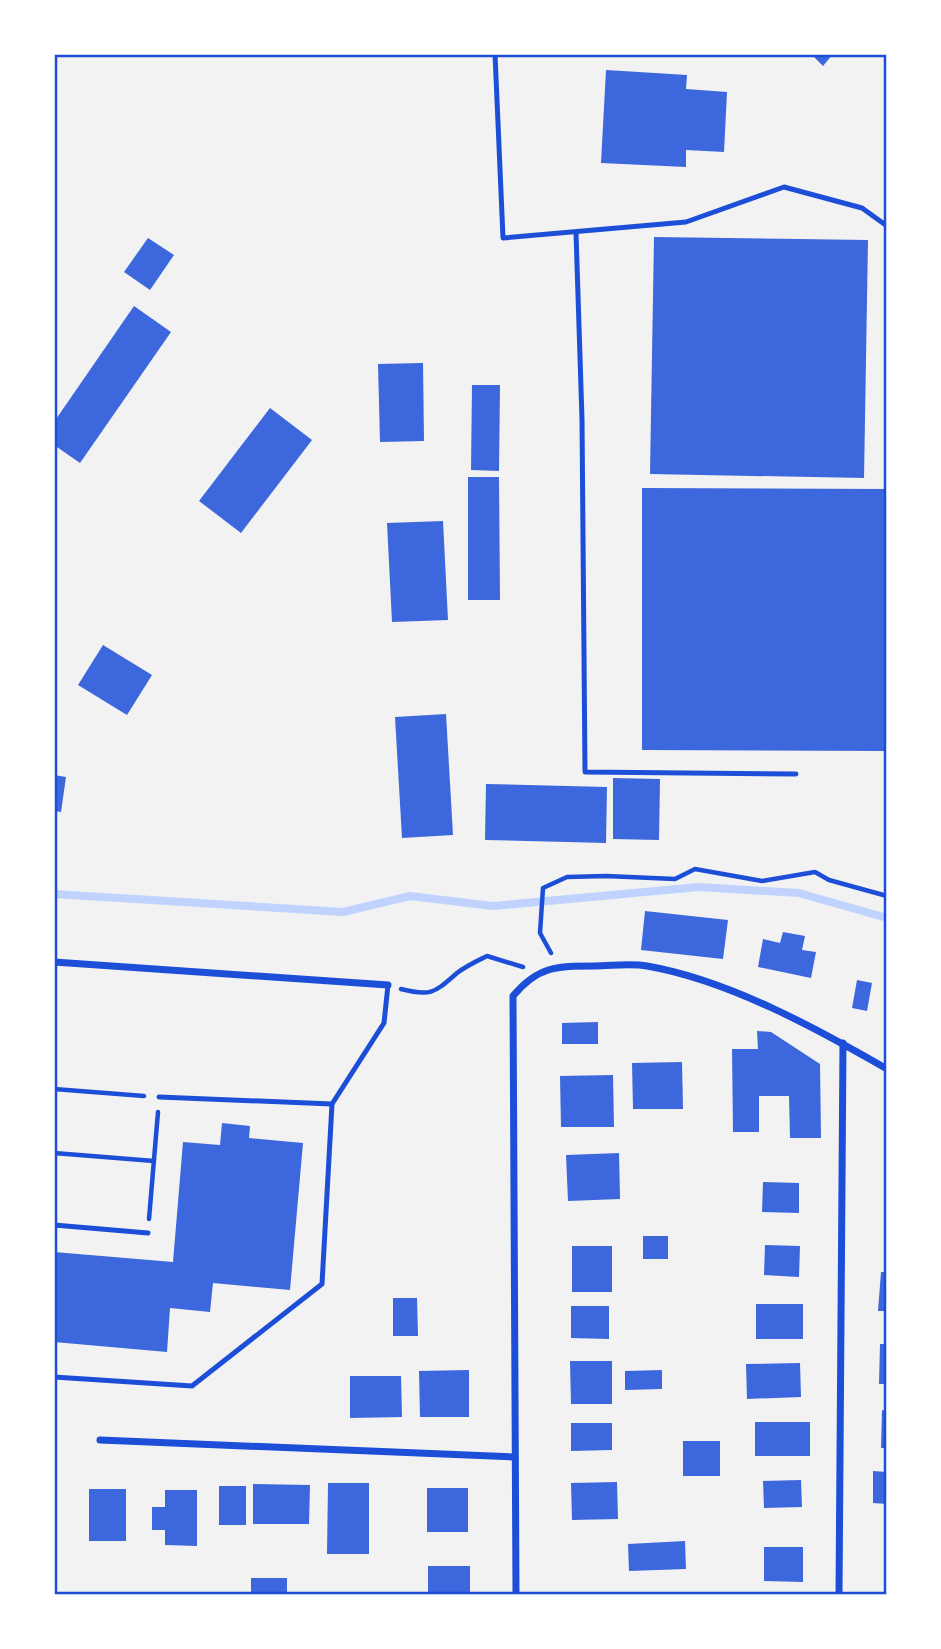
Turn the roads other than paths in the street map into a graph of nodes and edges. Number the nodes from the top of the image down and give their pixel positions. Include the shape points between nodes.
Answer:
1 (495, 54) edge
2 (887, 226) edge
3 (576, 233) junction
4 (796, 774) dead end
5 (54, 962) edge
6 (388, 985) joint
7 (843, 1044) junction
8 (887, 1069) edge
9 (159, 1097) road end
10 (332, 1104) junction
11 (54, 1226) edge
12 (148, 1233) road end
13 (54, 1377) edge
14 (100, 1440) dead end
15 (515, 1457) junction
16 (516, 1595) edge
17 (839, 1595) edge

1 - 3 lane via 503,238
2 - 3 lane via 862,208 784,187 686,222
3 - 4 lane via 585,772
5 - 6 street
6 - 10 lane via 384,1023
7 - 8 street
7 - 15 street via 710,982 645,965 558,967 540,972 513,996
7 - 17 street
9 - 10 lane
10 - 13 lane via 322,1284 192,1386
11 - 12 lane
14 - 15 street
15 - 16 street

